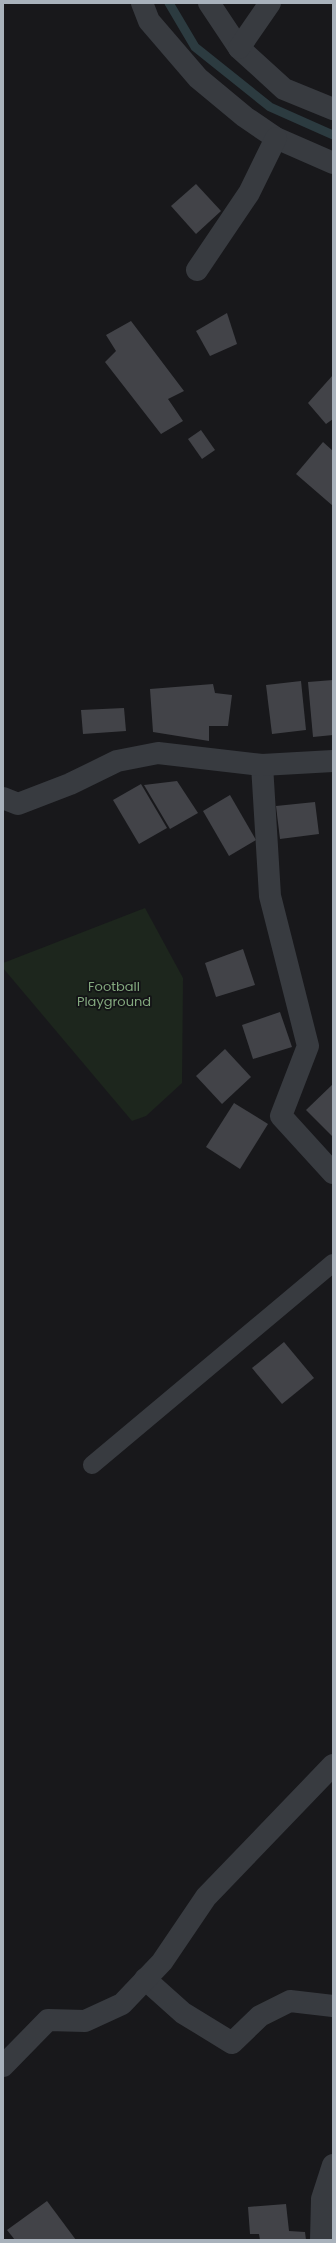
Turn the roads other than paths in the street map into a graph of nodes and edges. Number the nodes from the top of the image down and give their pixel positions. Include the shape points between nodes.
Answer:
1 (142, 3) edge
2 (209, 3) edge
3 (270, 3) edge
4 (239, 48) junction
5 (333, 109) edge
6 (276, 138) junction
7 (333, 163) edge
8 (197, 270) dead end
9 (333, 761) edge
10 (262, 765) junction
11 (3, 798) edge
12 (333, 1173) edge
13 (333, 1262) edge
14 (92, 1465) dead end
15 (333, 1765) edge
16 (145, 1979) junction
17 (333, 2006) edge
18 (3, 2066) edge
19 (333, 2165) edge
20 (321, 2240) edge

1 - 6 street via 149,21 198,78 245,117
2 - 4 street
3 - 4 street
4 - 5 street via 284,89
6 - 7 street
6 - 8 street via 249,193
9 - 10 street
10 - 11 street via 158,754 116,761 70,784 18,804
10 - 12 street via 270,896 308,1046 281,1116
13 - 14 lane
15 - 16 street via 206,1897 162,1962
16 - 17 street via 182,2013 232,2043 260,2016 290,2001
16 - 18 street via 122,2004 85,2021 48,2020
19 - 20 street via 322,2199

